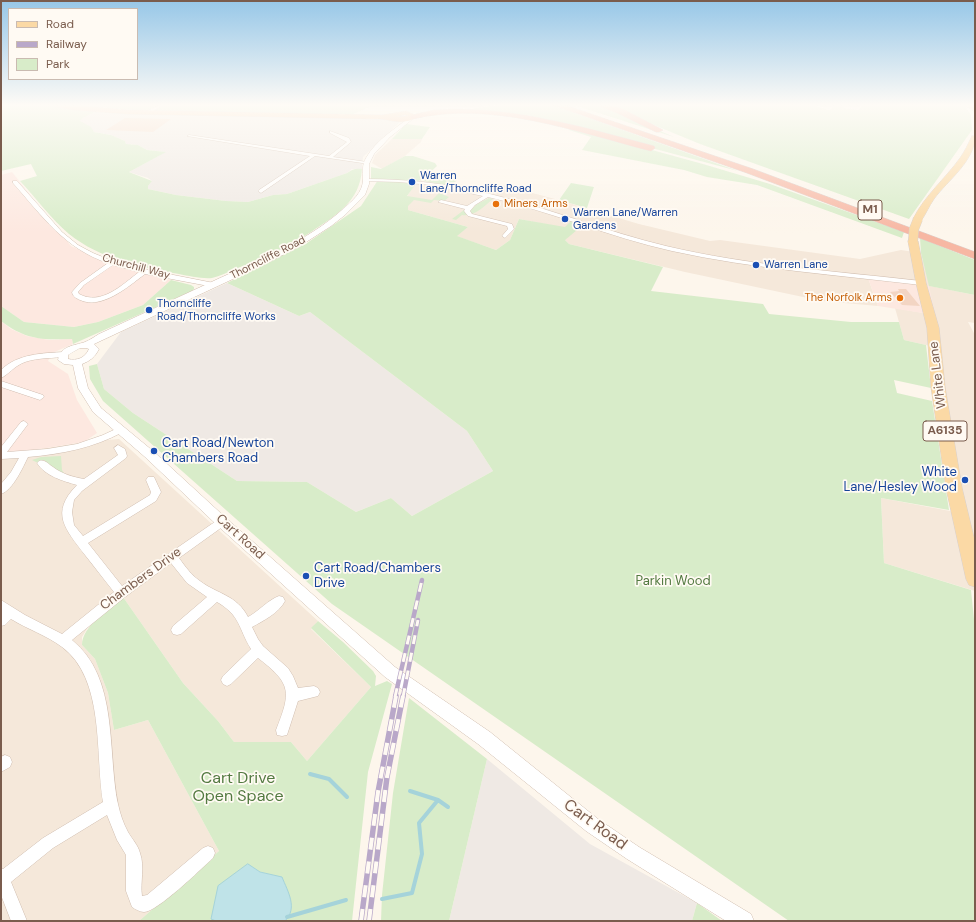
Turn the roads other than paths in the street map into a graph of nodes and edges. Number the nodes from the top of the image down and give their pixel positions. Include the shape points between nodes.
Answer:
1 (262, 147) edge
2 (343, 147) edge
3 (376, 147) edge
4 (646, 147) edge
5 (680, 147) edge
6 (693, 147) edge
7 (702, 147) edge
8 (972, 147) edge
9 (314, 155) junction
10 (330, 157) junction
11 (368, 160) junction
12 (765, 171) junction
13 (367, 180) junction
14 (15, 182) dead end
15 (274, 191) dead end
16 (488, 195) junction
17 (441, 202) dead end
18 (846, 206) junction
19 (469, 208) junction
20 (505, 236) dead end
21 (975, 249) edge
22 (975, 256) edge
23 (114, 262) junction
24 (144, 271) junction
25 (921, 283) junction
26 (214, 285) junction
27 (86, 345) junction
28 (64, 354) junction
29 (77, 362) junction
30 (2, 374) edge
31 (1, 384) edge
32 (40, 398) dead end
33 (24, 424) dead end
34 (120, 430) junction
35 (118, 448) dead end
36 (26, 454) junction
37 (1, 455) edge
38 (42, 463) dead end
39 (151, 480) dead end
40 (84, 483) junction
41 (1, 490) edge
42 (222, 522) junction
43 (81, 542) junction
44 (172, 556) junction
45 (975, 579) edge
46 (121, 593) junction
47 (217, 595) junction
48 (279, 601) dead end
49 (4, 613) edge
50 (246, 624) junction
51 (176, 630) dead end
52 (63, 640) junction
53 (258, 650) junction
54 (227, 680) dead end
55 (314, 692) dead end
56 (294, 695) junction
57 (282, 730) dead end
58 (111, 804) junction
59 (208, 854) dead end
60 (1, 878) edge
61 (18, 921) edge
62 (744, 921) edge

1 - 9 street
2 - 10 street
3 - 11 street
4 - 18 highway, M1 via 768,180
5 - 18 highway, M1
6 - 12 highway, M1
7 - 12 highway, M1
8 - 25 main road, White Lane / A6135, bridge via 929,199 914,229 913,241
9 - 10 street
9 - 15 street via 262,190
10 - 11 street
11 - 13 street, Thorncliffe Road
12 - 21 highway, M1
13 - 16 street via 418,181
13 - 26 street, Thorncliffe Road via 363,192 356,201 323,228 282,252
14 - 23 street, Churchill Way via 76,246
16 - 19 street
16 - 25 street via 672,249 776,266
17 - 19 street
18 - 22 highway, M1
19 - 20 street via 467,211 470,215 510,225 511,229
23 - 24 street, Churchill Way
23 - 24 street via 82,284 76,290 76,295 88,300 109,296
24 - 26 street, Churchill Way
25 - 45 main road, White Lane / A6135 via 933,328 938,387 954,488
26 - 27 street, Thorncliffe Road
27 - 28 street, Thorncliffe Road via 73,348
27 - 29 street via 93,347 93,352
28 - 29 street via 63,358 66,361
28 - 30 street via 27,358 12,365
29 - 34 street, Cart Road via 90,402
31 - 32 street
33 - 37 street
34 - 36 street via 89,445
34 - 42 street, Cart Road
35 - 40 street via 124,454 121,458
36 - 37 street
36 - 41 street via 14,475
38 - 40 street via 62,477
39 - 43 street via 156,492 153,498
40 - 43 street via 70,499 67,512 69,526
42 - 44 street, Chambers Drive
42 - 62 street, Cart Road via 390,672 484,738 592,825
43 - 46 street
44 - 46 street, Chambers Drive
44 - 47 street via 192,581
46 - 52 street, Chambers Drive
47 - 50 street via 236,609
47 - 51 street
48 - 50 street via 261,616
49 - 52 street
50 - 53 street
52 - 58 street via 84,660 93,680 101,714
53 - 54 street
53 - 56 street via 282,671 289,680
55 - 56 street
56 - 57 street
58 - 59 street via 116,822 134,855 133,889 136,902 144,904 152,901
58 - 60 street via 48,843
60 - 61 street

